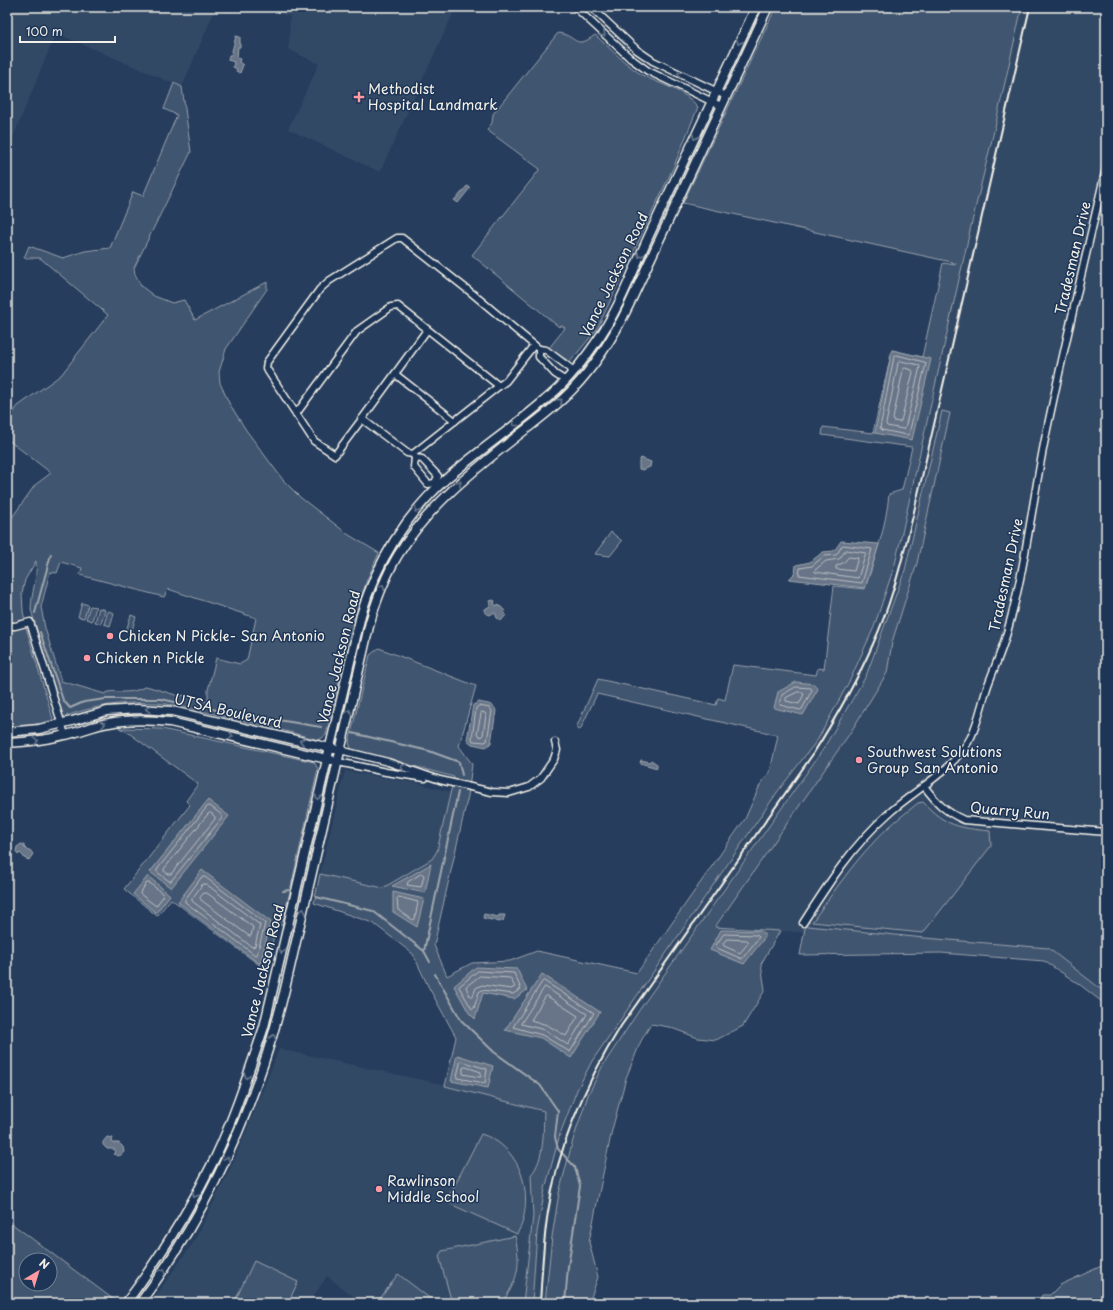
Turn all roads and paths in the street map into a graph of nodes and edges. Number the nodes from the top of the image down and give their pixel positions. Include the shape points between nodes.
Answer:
1 (575, 7) edge
2 (591, 7) edge
3 (756, 7) edge
4 (768, 7) edge
5 (601, 16) junction
6 (593, 24) junction
7 (716, 91) junction
8 (726, 96) junction
9 (711, 102) junction
10 (721, 106) junction
11 (1106, 168) edge
12 (427, 330) junction
13 (536, 347) junction
14 (554, 356) junction
15 (546, 365) junction
16 (574, 371) junction
17 (395, 374) junction
18 (566, 381) junction
19 (499, 386) junction
20 (296, 414) junction
21 (362, 419) junction
22 (455, 421) junction
23 (414, 456) junction
24 (426, 464) junction
25 (418, 473) junction
26 (437, 485) junction
27 (7, 626) edge
28 (61, 724) junction
29 (7, 732) edge
30 (65, 735) junction
31 (555, 742) dead end
32 (7, 743) edge
33 (330, 748) junction
34 (340, 750) junction
35 (327, 759) junction
36 (338, 762) junction
37 (440, 780) junction
38 (924, 786) junction
39 (1106, 832) edge
40 (803, 923) dead end
41 (126, 1303) edge
42 (140, 1303) edge

1 - 6 street
2 - 5 street
3 -> 7 main road, Vance Jackson Road
4 - 8 main road, Vance Jackson Road
5 - 6 street
7 -> 5 street via 653,61 637,50
6 -> 9 street via 648,71
7 - 8 street
7 - 9 main road, Vance Jackson Road
8 - 10 main road, Vance Jackson Road
9 - 10 street
9 -> 16 main road, Vance Jackson Road via 607,324 596,344
34 -> 10 main road, Vance Jackson Road via 370,622 398,555 415,531 450,492 572,391 602,353 629,305
11 - 38 street, Tradesman Drive via 1048,424 1008,630 970,737 953,762
12 - 17 street
12 - 19 street
12 - 20 street via 398,306 391,307 357,331
13 - 14 street
13 - 15 street via 539,357
13 - 19 street
13 - 20 street via 402,238 397,238 320,289 267,362 266,368
14 - 15 street
14 - 16 street
15 - 18 street
16 - 18 main road, Vance Jackson Road
17 - 21 street
17 - 22 street
18 -> 26 main road, Vance Jackson Road via 546,400
19 - 22 street
20 - 21 street via 314,441 335,455
21 - 23 street
22 - 23 street
23 - 24 street
23 - 25 street via 414,467
24 - 25 street
24 - 26 street via 438,476
25 - 26 street via 428,484
26 -> 33 main road, Vance Jackson Road via 388,550 367,595
27 - 28 street via 30,622
28 - 29 main road, UTSA Boulevard
28 - 30 street
33 -> 28 main road, UTSA Boulevard via 154,709 107,711
32 -> 30 main road, UTSA Boulevard
30 -> 35 main road, UTSA Boulevard via 107,723 154,720
31 - 37 street, UTSA Boulevard via 557,750 554,759 541,778 528,787 509,792 492,792
33 - 34 main road, UTSA Boulevard
33 - 35 main road, Vance Jackson Road
34 - 36 main road, Vance Jackson Road
37 -> 34 street, UTSA Boulevard via 388,762
35 - 36 main road, UTSA Boulevard
35 -> 41 main road, Vance Jackson Road via 264,1026 237,1105 201,1185 156,1262
36 - 37 street, UTSA Boulevard
42 -> 36 main road, Vance Jackson Road via 181,1245 212,1191 248,1109 275,1030
38 - 39 street, Quarry Run via 941,806 964,820
38 - 40 street, Tradesman Drive via 888,814 864,838 842,864

